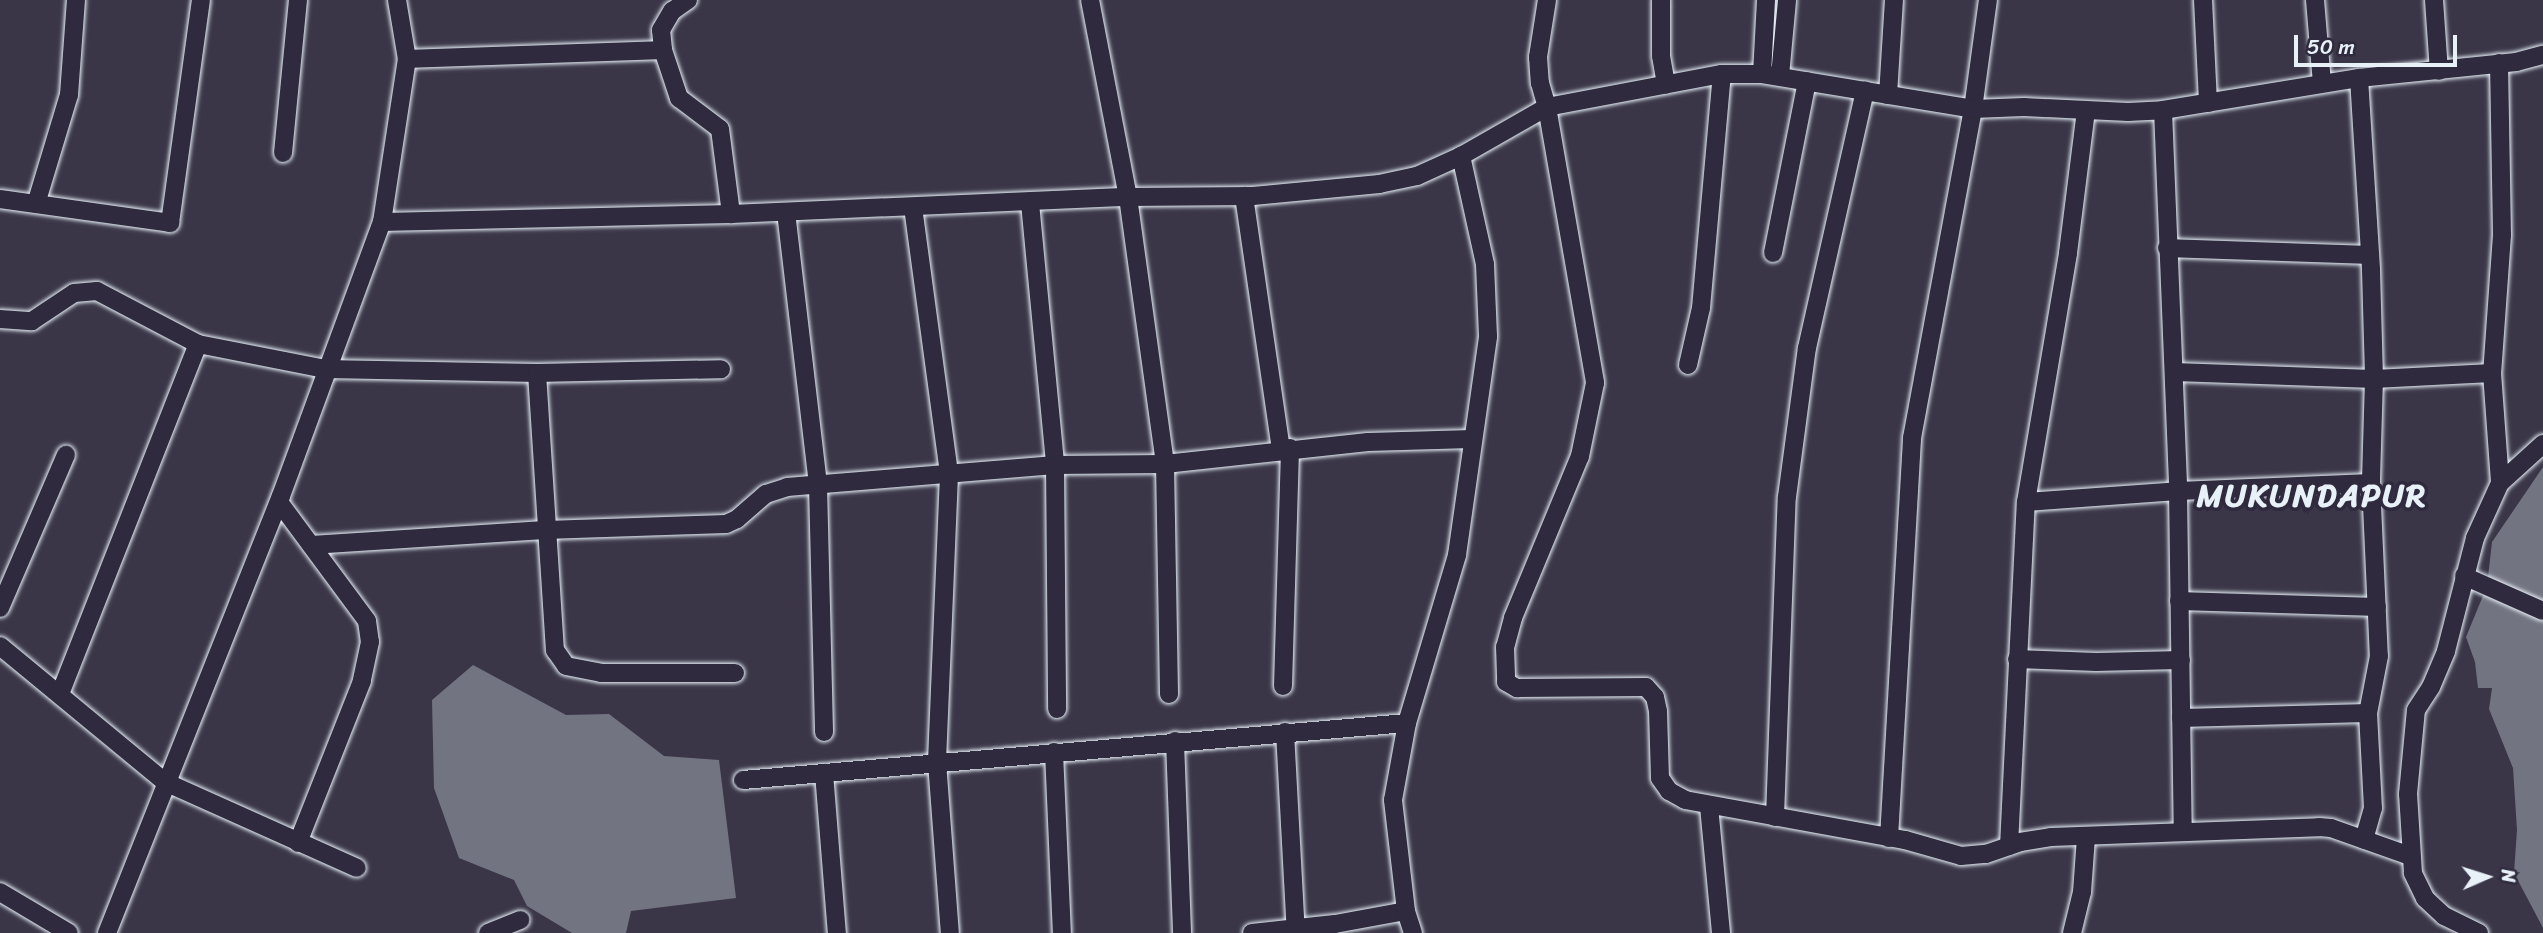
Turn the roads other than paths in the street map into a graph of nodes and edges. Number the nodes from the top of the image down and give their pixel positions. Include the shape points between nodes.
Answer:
1 (76, 0) edge
2 (201, 0) edge
3 (298, 0) edge
4 (397, 0) edge
5 (688, 0) edge
6 (1090, 0) edge
7 (1547, 0) edge
8 (1661, 0) edge
9 (1766, 0) edge
10 (1787, 0) edge
11 (1894, 0) edge
12 (1988, 0) edge
13 (2203, 0) edge
14 (2315, 0) edge
15 (2434, 0) edge
16 (663, 50) junction
17 (2543, 55) edge
18 (407, 59) junction
19 (2499, 63) junction
20 (2439, 71) junction
21 (1722, 74) junction
22 (1771, 75) junction
23 (2359, 78) junction
24 (1807, 81) junction
25 (2322, 83) junction
26 (1666, 85) junction
27 (1865, 90) junction
28 (1888, 95) junction
29 (2208, 103) junction
30 (1547, 107) junction
31 (1973, 109) junction
32 (2086, 110) junction
33 (2163, 110) junction
34 (283, 153) dead end
35 (1461, 156) junction
36 (1244, 196) junction
37 (1128, 197) junction
38 (0, 199) edge
39 (1030, 203) junction
40 (36, 204) junction
41 (913, 207) junction
42 (786, 212) junction
43 (731, 214) junction
44 (382, 222) junction
45 (2167, 248) junction
46 (1773, 253) dead end
47 (2369, 255) junction
48 (0, 320) edge
49 (198, 344) junction
50 (1688, 365) dead end
51 (326, 369) junction
52 (721, 369) dead end
53 (2174, 372) junction
54 (537, 373) junction
55 (2492, 373) junction
56 (2374, 379) junction
57 (1472, 439) junction
58 (2543, 443) edge
59 (1285, 449) junction
60 (66, 455) dead end
61 (1165, 464) junction
62 (1055, 465) junction
63 (949, 475) junction
64 (2371, 483) junction
65 (2500, 483) junction
66 (818, 485) junction
67 (2178, 491) junction
68 (279, 502) junction
69 (2026, 502) junction
70 (545, 530) junction
71 (311, 545) junction
72 (2464, 576) junction
73 (2179, 601) junction
74 (2377, 607) junction
75 (0, 608) edge
76 (2543, 611) edge
77 (0, 646) edge
78 (2018, 659) junction
79 (2181, 660) junction
80 (735, 673) dead end
81 (1283, 687) dead end
82 (60, 694) junction
83 (1169, 694) dead end
84 (1056, 709) dead end
85 (2368, 713) junction
86 (2181, 718) junction
87 (1407, 723) junction
88 (824, 732) dead end
89 (1285, 732) junction
90 (1175, 741) junction
91 (1054, 752) junction
92 (937, 762) junction
93 (824, 773) junction
94 (743, 779) dead end
95 (165, 782) junction
96 (1709, 806) junction
97 (1775, 817) junction
98 (2183, 831) junction
99 (2086, 837) junction
100 (1889, 838) junction
101 (2364, 840) junction
102 (298, 843) junction
103 (2008, 846) junction
104 (2410, 856) junction
105 (357, 869) dead end
106 (0, 892) edge
107 (1406, 911) junction
108 (521, 920) dead end
109 (1296, 931) edge
110 (69, 933) edge
111 (107, 933) edge
112 (488, 933) edge
113 (837, 933) edge
114 (950, 933) edge
115 (1062, 933) edge
116 (1182, 933) edge
117 (1252, 933) edge
118 (1413, 933) edge
119 (1721, 933) edge
120 (2072, 933) edge
121 (2479, 933) edge

1 - 40 street via 69,95
2 - 40 street via 170,223
3 - 34 street
4 - 18 street
5 - 16 street via 672,11 661,30
6 - 37 street
7 - 30 street via 1538,57
8 - 26 street
9 - 22 street
10 - 22 street
11 - 28 street
12 - 31 street
13 - 29 street
14 - 25 street
15 - 20 street
16 - 18 street
16 - 43 street via 679,98 720,129
17 - 19 street
18 - 44 street
19 - 20 street
19 - 55 street via 2502,235
20 - 23 street
21 - 22 street
21 - 26 street
21 - 50 street via 1701,308
22 - 24 street
23 - 25 street
23 - 47 street
24 - 27 street
24 - 46 street
25 - 29 street
26 - 30 street
27 - 28 street
27 - 97 street via 1807,348 1787,497
28 - 31 street
29 - 33 street
30 - 35 street
30 - 96 street via 1595,383 1580,456 1513,618 1505,647 1506,681 1517,688 1646,687 1655,696 1658,711 1660,778 1685,800
31 - 32 street
31 - 100 street via 1912,438
32 - 33 street
32 - 69 street via 2068,253
33 - 45 street
35 - 36 street via 1417,176 1379,184
35 - 57 street via 1485,264 1488,336
36 - 37 street
36 - 59 street
37 - 39 street
37 - 61 street
38 - 40 street
39 - 41 street
39 - 62 street
41 - 42 street
41 - 63 street
42 - 43 street
42 - 66 street
43 - 44 street
44 - 51 street
45 - 47 street
45 - 53 street
47 - 56 street
48 - 49 street via 32,321 74,293 97,291
49 - 51 street
49 - 82 street
51 - 54 street
51 - 68 street
52 - 54 street
53 - 56 street
53 - 67 street
54 - 70 street
55 - 56 street
55 - 65 street
56 - 64 street
57 - 59 street
57 - 87 street via 1457,555
58 - 65 street
59 - 61 street
59 - 81 street
60 - 75 street
61 - 62 street
61 - 83 street
62 - 63 street
62 - 84 street
63 - 66 street
63 - 92 street
64 - 67 street
64 - 74 street
65 - 72 street
66 - 70 street via 776,488 726,524
66 - 88 street
67 - 69 street
67 - 73 street
68 - 71 street
68 - 95 street
69 - 78 street
70 - 71 street
70 - 80 street via 555,650 566,666 601,673
71 - 102 street via 367,621 370,642 362,681
72 - 76 street
72 - 104 street via 2446,651 2416,710 2408,794
73 - 74 street
73 - 79 street
74 - 85 street via 2379,656
77 - 82 street
78 - 79 street
78 - 103 street
79 - 86 street
82 - 95 street
85 - 86 street
85 - 101 street via 2374,808
86 - 98 street
87 - 89 street
87 - 107 street via 1393,800
89 - 90 street
89 - 109 street
90 - 91 street
90 - 116 street
91 - 92 street
91 - 115 street
92 - 93 street
92 - 114 street
93 - 94 street
93 - 113 street
95 - 102 street
95 - 111 street
96 - 97 street
96 - 119 street
97 - 100 street
98 - 99 street
98 - 101 street via 2319,827
99 - 103 street via 2051,837
99 - 120 street via 2082,892
100 - 103 street via 1961,856 1986,855
101 - 104 street
102 - 105 street
104 - 121 street via 2426,898 2458,925
106 - 110 street
107 - 109 street
107 - 118 street
108 - 112 street
109 - 117 street

